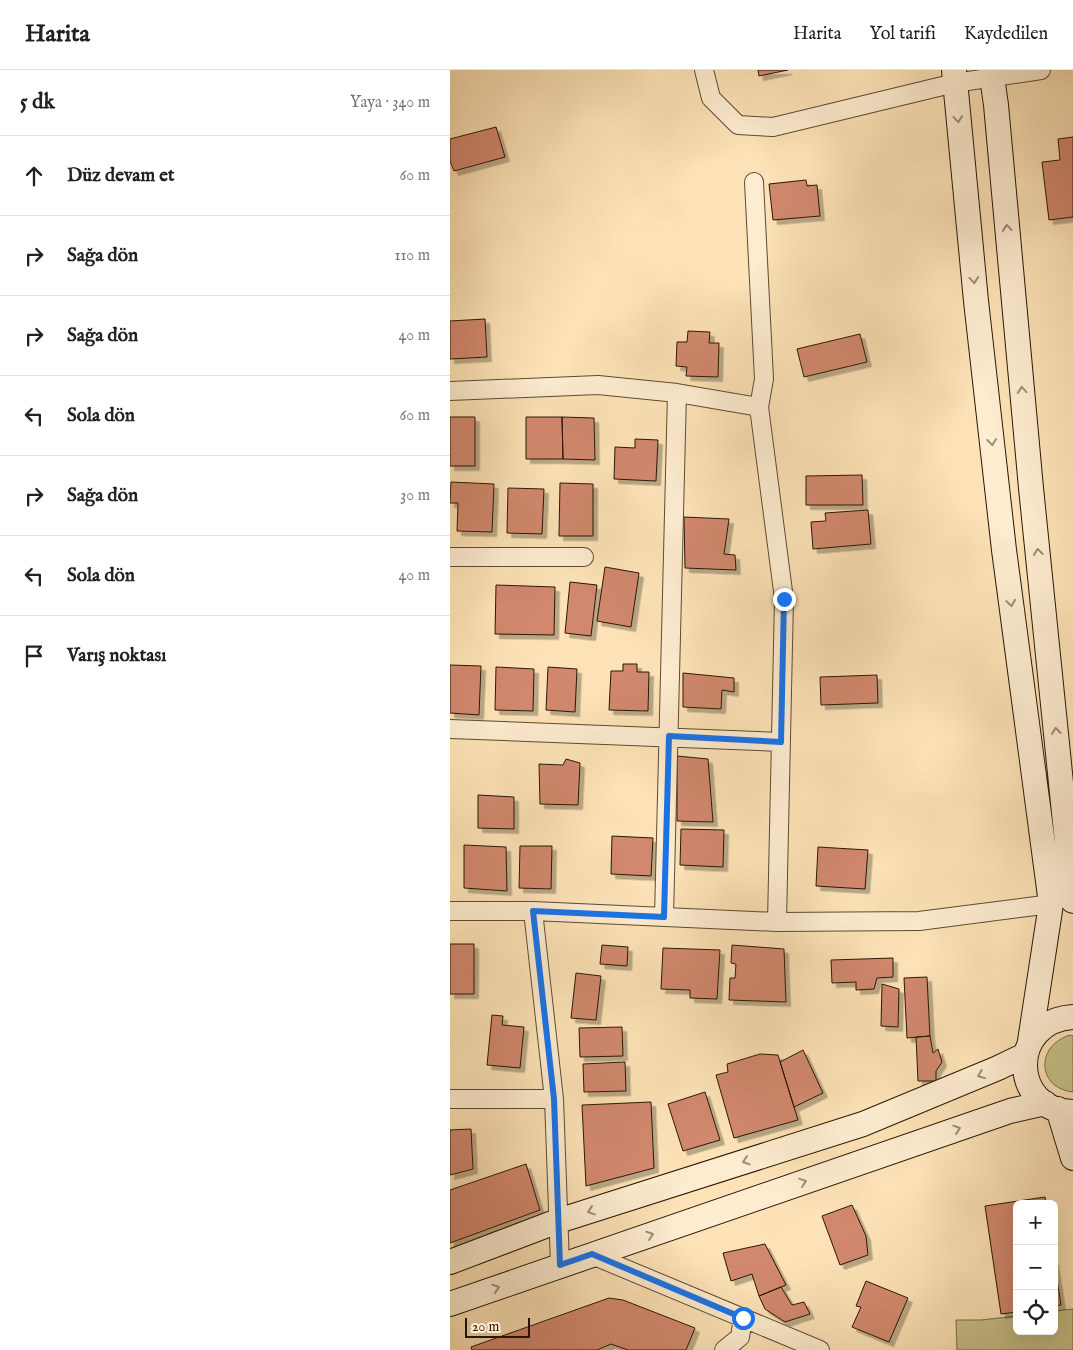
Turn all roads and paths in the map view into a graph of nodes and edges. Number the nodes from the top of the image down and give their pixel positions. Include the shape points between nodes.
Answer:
1 (704, 70) edge
2 (1041, 70) edge
3 (991, 73) edge
4 (954, 76) edge
5 (754, 182) dead end
6 (450, 391) edge
7 (677, 393) junction
8 (759, 407) junction
9 (450, 557) edge
10 (584, 557) dead end
11 (450, 729) edge
12 (669, 736) junction
13 (781, 742) junction
14 (1062, 902) edge
15 (450, 911) edge
16 (533, 911) junction
17 (664, 917) junction
18 (777, 922) junction
19 (1073, 1017) edge
20 (1028, 1048) junction
21 (450, 1099) edge
22 (554, 1099) junction
23 (1059, 1108) edge
24 (1073, 1158) edge
25 (558, 1221) junction
26 (592, 1254) junction
27 (450, 1262) edge
28 (560, 1265) junction
29 (450, 1304) edge
30 (743, 1318) junction
31 (724, 1350) edge
32 (820, 1350) edge

1 - 4 street via 710,98 738,125 773,127
2 - 3 street
3 - 4 street
14 -> 3 main road via 1031,488
4 -> 14 main road via 1004,550
5 - 8 street via 764,379
6 - 7 street via 598,384
7 - 8 street
7 - 12 street
8 - 13 street via 784,599
9 - 10 street
11 - 12 street
12 - 13 street
12 - 17 street
13 - 18 street
14 - 18 street via 920,921
14 - 20 main road
15 - 16 street
16 - 17 street
16 - 22 street
17 - 18 street
19 - 20 main road via 1056,1020 1041,1028
20 - 23 main road via 1024,1071 1029,1086 1038,1098
20 -> 25 main road via 998,1068 863,1124
21 - 22 street
22 - 25 street
23 - 24 main road
26 -> 23 main road via 1010,1112
25 - 27 main road
25 - 28 street
26 - 28 main road
26 - 30 street
29 -> 28 main road
30 - 31 street via 740,1337
30 - 32 street

